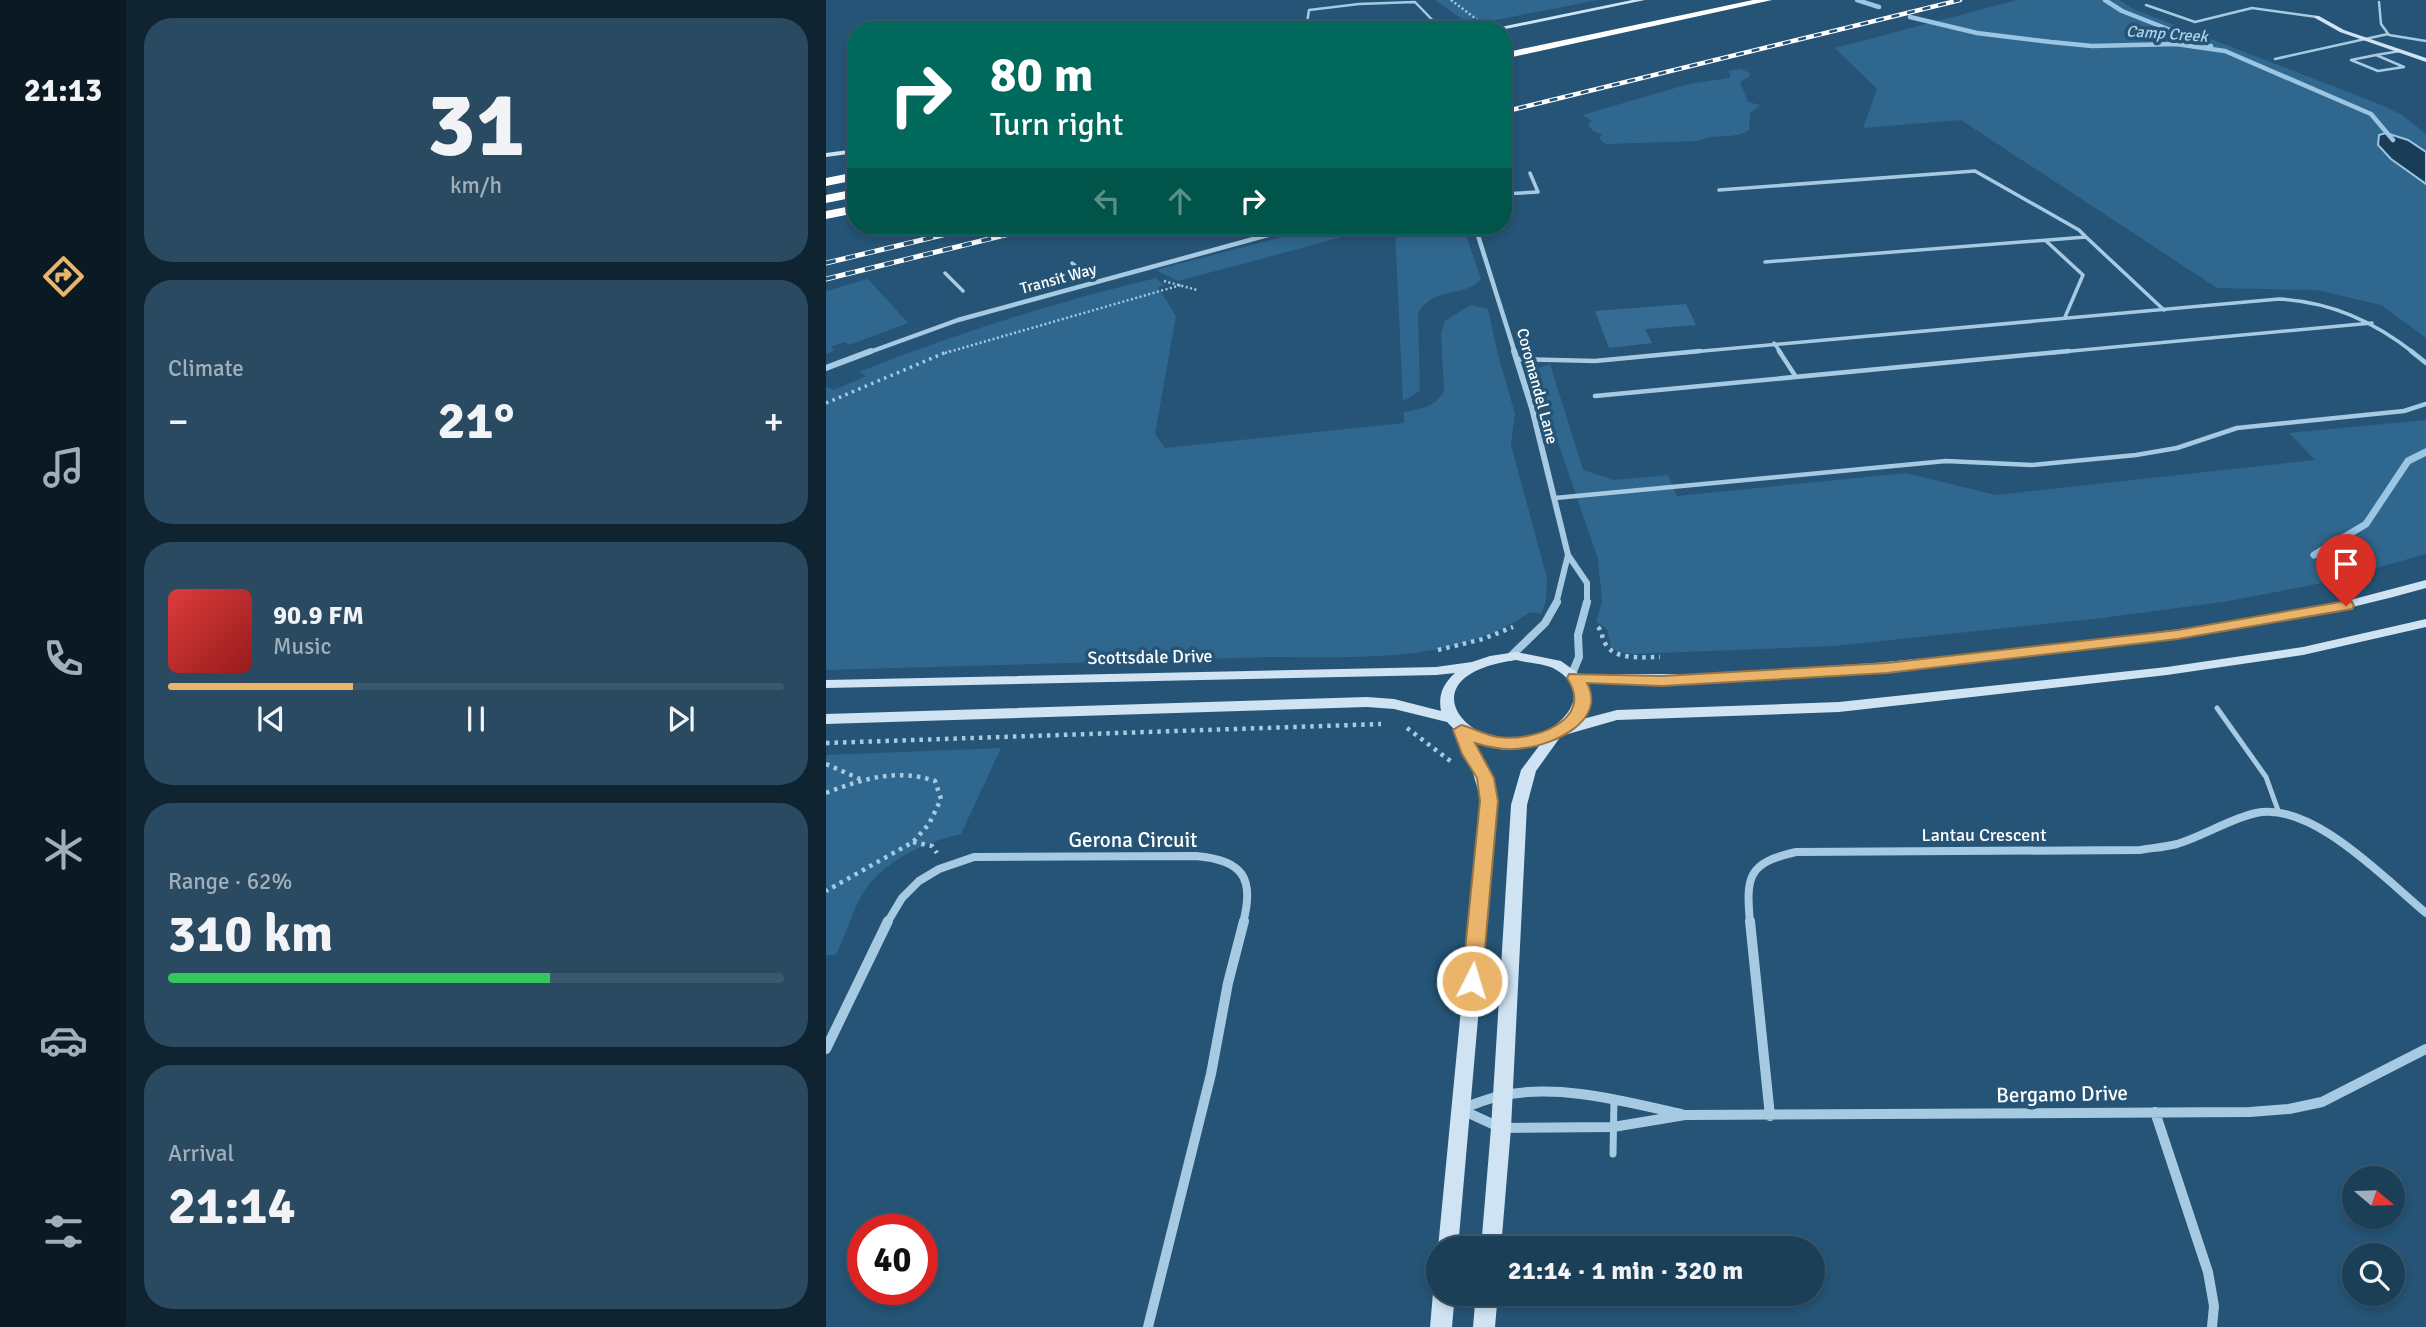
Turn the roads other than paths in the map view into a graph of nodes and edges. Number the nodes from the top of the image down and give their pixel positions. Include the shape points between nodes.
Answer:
1 (1642, 0) edge
2 (1767, 0) edge
3 (2379, 2) dead end
4 (2147, 5) dead end
5 (2316, 17) joint
6 (1307, 21) edge
7 (1433, 21) edge
8 (1512, 23) edge
9 (2388, 34) junction
10 (2367, 40) junction
11 (2426, 41) edge
12 (1534, 49) junction
13 (2400, 51) junction
14 (1512, 54) edge
15 (2376, 55) junction
16 (2275, 59) dead end
17 (2425, 60) edge
18 (1512, 64) edge
19 (847, 152) edge
20 (826, 155) edge
21 (847, 169) edge
22 (826, 172) edge
23 (1530, 173) dead end
24 (847, 178) edge
25 (826, 182) edge
26 (1719, 190) dead end
27 (1512, 193) edge
28 (847, 195) edge
29 (826, 199) edge
30 (847, 211) edge
31 (826, 215) edge
32 (1267, 235) edge
33 (1478, 235) edge
34 (2086, 237) junction
35 (2045, 240) junction
36 (1765, 262) dead end
37 (1072, 263) dead end
38 (945, 273) dead end
39 (1095, 281) junction
40 (963, 291) dead end
41 (2164, 310) junction
42 (2065, 317) junction
43 (2372, 323) junction
44 (1774, 343) junction
45 (1517, 359) junction
46 (2426, 363) edge
47 (826, 368) edge
48 (1796, 377) junction
49 (1594, 396) dead end
50 (2426, 404) edge
51 (1555, 498) junction
52 (1568, 555) junction
53 (2426, 584) edge
54 (2426, 623) edge
55 (1510, 657) junction
56 (1474, 666) junction
57 (1573, 676) junction
58 (826, 684) edge
59 (2217, 708) dead end
60 (826, 719) edge
61 (1455, 724) junction
62 (1560, 730) junction
63 (2279, 813) junction
64 (2426, 913) edge
65 (826, 1049) edge
66 (2426, 1049) edge
67 (1503, 1095) junction
68 (1614, 1099) junction
69 (1460, 1109) junction
70 (2155, 1112) junction
71 (1685, 1115) junction
72 (1770, 1116) junction
73 (1613, 1127) junction
74 (1501, 1128) junction
75 (1613, 1154) dead end
76 (1449, 1236) edge
77 (1492, 1236) edge
78 (1443, 1306) edge
79 (1486, 1306) edge
80 (1148, 1327) edge
81 (1441, 1327) edge
82 (1484, 1327) edge
83 (2213, 1327) edge

1 - 8 main road
2 - 12 highway
3 - 9 lane via 2379,24
4 - 5 lane via 2194,22 2252,8
5 - 10 main road
6 - 7 lane via 1309,10 1415,2
9 - 10 lane
9 - 11 lane
10 - 13 main road
10 - 16 lane
12 - 14 highway
12 - 18 highway
13 - 15 lane
13 - 17 main road
15 - 15 lane via 2351,60 2380,71 2404,67
19 - 20 main road
21 - 22 highway
23 - 27 lane via 1538,192
24 - 25 highway
26 - 34 lane via 1975,171
28 - 29 highway
30 - 31 highway
32 - 39 street, Transit Way
33 - 45 street, Coromandel Lane
34 - 35 lane
34 - 41 lane
35 - 36 lane
35 - 42 lane via 2083,275
37 - 39 lane
38 - 40 lane
39 - 47 street, Transit Way via 958,320
41 - 42 lane
41 - 43 lane via 2293,299 2338,307
42 - 44 lane
43 - 46 lane
43 - 48 lane
44 - 45 lane via 1595,361
44 - 48 lane
45 - 51 street, Coromandel Lane
48 - 49 lane
50 - 51 lane via 2404,411 2237,429 2161,452 2032,465 1946,461
51 - 52 street, Coromandel Lane
52 - 55 street, Coromandel Lane via 1554,613
52 - 57 street, Coromandel Lane via 1587,583 1588,600
53 - 57 main road via 2346,606 2241,625 1943,662 1662,681
54 - 62 main road via 2303,651 2167,671 1839,707 1617,715
55 - 56 main road
55 - 57 main road via 1538,658
56 - 58 main road, Scottsdale Drive via 1436,671
56 - 61 main road via 1448,690 1445,704
57 - 62 main road via 1583,701 1577,715
59 - 63 lane via 2266,777
60 - 61 main road via 1367,702 1394,704
61 - 62 main road via 1479,739 1500,743 1524,743
61 - 69 main road via 1485,778 1489,801
62 - 67 main road via 1529,770 1519,804
63 - 64 street, Lantau Crescent via 2314,822 2332,834
63 - 72 street, Lantau Crescent via 2242,817 2177,845 2150,849 1796,852 1761,864 1751,874 1747,888
65 - 80 street, Gerona Circuit via 894,908 923,876 946,864 974,858 1196,856 1218,858 1234,866 1247,879 1249,900
66 - 70 street, Bergamo Drive via 2311,1104 2250,1112
67 - 68 street, Bergamo Drive
67 - 69 street, Bergamo Drive
67 - 74 main road
68 - 71 street, Bergamo Drive
68 - 73 lane
69 - 74 street, Bergamo Drive
69 - 76 main road
70 - 72 street, Bergamo Drive
70 - 83 street via 2207,1272
71 - 72 street, Bergamo Drive
71 - 73 street, Bergamo Drive
73 - 74 street, Bergamo Drive
73 - 75 lane
74 - 77 main road
78 - 81 main road
79 - 82 main road

